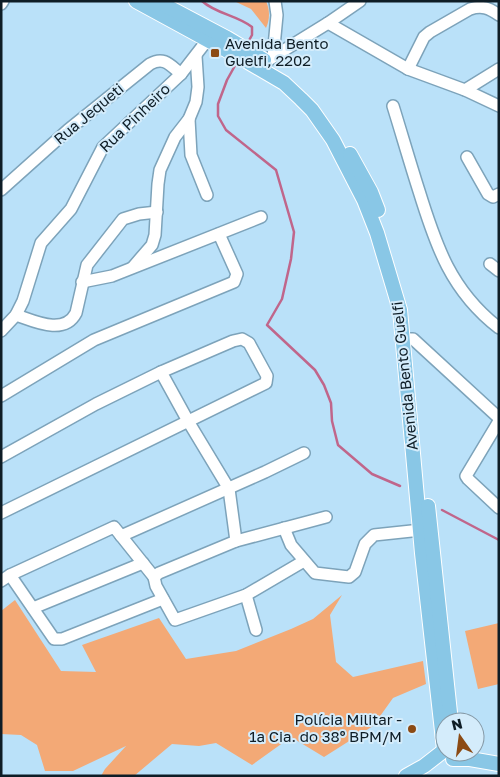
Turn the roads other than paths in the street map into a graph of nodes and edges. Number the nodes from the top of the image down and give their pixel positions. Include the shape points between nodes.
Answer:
1 (136, 1) edge
2 (157, 1) edge
3 (275, 1) edge
4 (360, 1) edge
5 (499, 15) edge
6 (328, 23) junction
7 (211, 36) junction
8 (196, 56) junction
9 (267, 63) junction
10 (408, 69) junction
11 (499, 69) edge
12 (180, 74) junction
13 (465, 90) junction
14 (393, 106) dead end
15 (499, 106) edge
16 (189, 119) junction
17 (467, 157) dead end
18 (1, 190) edge
19 (499, 194) edge
20 (207, 195) dead end
21 (157, 212) junction
22 (261, 217) dead end
23 (219, 234) junction
24 (133, 267) junction
25 (82, 282) junction
26 (16, 315) junction
27 (499, 328) edge
28 (1, 331) edge
29 (408, 339) junction
30 (161, 372) junction
31 (1, 396) edge
32 (499, 420) edge
33 (188, 421) junction
34 (304, 453) dead end
35 (1, 457) edge
36 (229, 489) junction
37 (423, 505) junction
38 (499, 508) edge
39 (1, 513) edge
40 (326, 517) dead end
41 (284, 528) junction
42 (421, 530) junction
43 (121, 536) junction
44 (236, 541) junction
45 (304, 561) junction
46 (143, 563) junction
47 (154, 577) junction
48 (6, 578) edge
49 (246, 595) junction
50 (164, 598) junction
51 (33, 608) junction
52 (256, 630) dead end
53 (445, 712) edge
54 (450, 712) edge
55 (435, 760) edge
56 (485, 762) edge
57 (499, 764) edge
58 (406, 776) edge

1 - 7 main road, Avenida Bento Guelfi
2 - 7 main road, Avenida Bento Guelfi
3 - 9 street via 277,15
4 - 6 street
5 - 10 street via 477,6 430,32
6 - 9 street
6 - 10 street
7 - 8 street, Rua Pinheiro
7 - 9 main road, Avenida Bento Guelfi
8 - 12 street, Rua Pinheiro
8 - 16 street via 198,87
9 - 29 main road, Avenida Bento Guelfi via 333,140 364,200
10 - 13 street
11 - 13 street
12 - 18 street, Rua Jequeti via 163,61 150,64 68,130
12 - 26 street, Rua Pinheiro via 100,151 71,209 42,243 24,301
13 - 15 street
14 - 27 street via 438,249 457,284
16 - 20 street via 191,155
16 - 21 street via 163,161
17 - 19 street via 488,194
21 - 24 street via 152,245
21 - 25 street via 123,220 87,265
22 - 23 street
23 - 24 street
23 - 31 street via 237,274 234,282 94,340
24 - 25 street via 112,276
25 - 26 street via 76,313 66,324 42,324
26 - 28 street, Rua Pinheiro
29 - 32 street
29 - 37 main road, Avenida Bento Guelfi
30 - 33 street
30 - 33 street via 242,339 249,343 267,376 266,383
30 - 35 street
32 - 38 street via 466,476
33 - 36 street
33 - 39 street
34 - 36 street
36 - 43 street
36 - 44 street
37 - 42 main road, Avenida Bento Guelfi
37 - 54 main road, Avenida Bento Guelfi
40 - 41 street
41 - 44 street
41 - 45 street via 291,545
42 - 45 street via 374,536 366,544 355,572 349,577 315,572
42 - 53 main road, Avenida Bento Guelfi
43 - 46 street
43 - 48 street via 114,527
44 - 47 street
45 - 49 street
46 - 47 street
46 - 51 street
47 - 50 street
48 - 51 street
49 - 50 street via 175,620
49 - 52 street
50 - 51 street via 62,639 54,639
55 - 58 main road
56 - 57 main road

